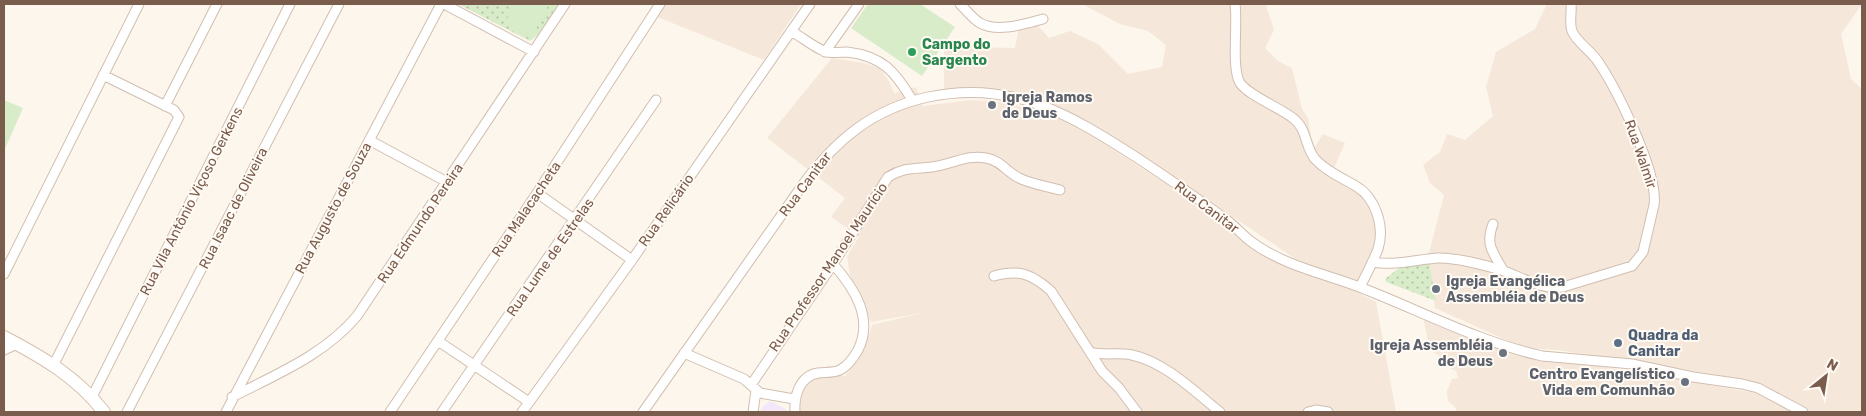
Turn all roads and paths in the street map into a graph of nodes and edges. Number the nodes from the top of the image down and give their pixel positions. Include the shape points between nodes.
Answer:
1 (139, 4) edge
2 (217, 4) edge
3 (290, 4) edge
4 (338, 4) edge
5 (443, 4) edge
6 (565, 4) edge
7 (660, 4) edge
8 (859, 4) edge
9 (960, 4) edge
10 (1235, 4) edge
11 (1571, 4) edge
12 (808, 5) edge
13 (1043, 19) dead end
14 (791, 31) junction
15 (534, 52) junction
16 (826, 52) junction
17 (103, 75) junction
18 (656, 100) dead end
19 (912, 100) junction
20 (165, 106) junction
21 (369, 140) junction
22 (447, 182) junction
23 (1060, 190) dead end
24 (537, 193) junction
25 (576, 220) junction
26 (1494, 224) dead end
27 (632, 260) junction
28 (1372, 262) junction
29 (833, 264) junction
30 (1502, 270) junction
31 (4, 274) edge
32 (994, 276) dead end
33 (1360, 287) junction
34 (4, 337) edge
35 (438, 340) junction
36 (17, 344) junction
37 (4, 350) edge
38 (1090, 352) junction
39 (684, 354) junction
40 (54, 364) junction
41 (474, 366) junction
42 (753, 388) junction
43 (232, 397) junction
44 (92, 398) junction
45 (794, 399) junction
46 (529, 402) junction
47 (104, 412) edge
48 (127, 412) edge
49 (226, 412) edge
50 (390, 412) edge
51 (442, 412) edge
52 (522, 412) edge
53 (643, 412) edge
54 (753, 412) edge
55 (795, 412) edge
56 (1137, 412) edge
57 (1220, 412) edge
58 (1308, 412) edge
59 (1328, 412) edge
60 (1803, 412) edge

1 - 17 street
2 - 20 street
3 - 44 street, Rua Vila Antônio Viçoso Gerkens
4 - 48 street, Rua Isaac de Oliveira
5 - 15 street
5 - 21 street, Rua Augusto de Souza
6 - 15 street, Rua Edmundo Pereira
7 - 24 street, Rua Malacacheta
8 - 16 street
9 - 13 street via 978,22 1001,28
10 - 28 street via 1239,82 1294,118 1315,158 1331,172 1356,186 1374,203 1379,224 1378,248
11 - 30 street, Rua Walmir via 1571,27 1603,69 1629,118 1651,177 1656,197 1643,252 1632,266 1563,287 1547,287
12 - 14 street, Rua Relicário
14 - 16 street
14 - 27 street, Rua Relicário
15 - 22 street, Rua Edmundo Pereira
16 - 19 street via 847,52 884,64
17 - 20 street
17 - 31 street
18 - 25 street, Rua Lume de Estrelas
19 - 33 street, Rua Canitar via 982,92 1012,96 1055,110 1088,127 1186,190 1253,243 1287,262
19 - 39 street, Rua Canitar via 863,124 832,148
20 - 40 street via 177,113 178,121
21 - 22 street
21 - 43 street, Rua Augusto de Souza
22 - 43 street, Rua Edmundo Pereira via 357,316 338,338 322,350
23 - 29 street, Rua Professor Manoel Maurício via 1016,177 997,162 986,158 967,158 935,167 898,171 879,188
24 - 25 street
24 - 35 street, Rua Malacacheta
25 - 27 street
25 - 41 street, Rua Lume de Estrelas
26 - 30 street via 1489,246
27 - 46 street, Rua Relicário
28 - 30 street, Rua Walmir via 1389,265 1446,258
28 - 33 street
29 - 42 street, Rua Professor Manoel Maurício
29 - 45 street via 855,294 864,323 863,339 847,364 840,370 809,376
32 - 38 street via 1025,274 1045,286 1056,297
33 - 60 street, Rua Canitar via 1459,328 1542,356 1632,364 1742,384 1758,388
34 - 36 main road
35 - 41 street
35 - 50 street, Rua Malacacheta
36 - 37 street
36 - 40 main road
38 - 56 street
38 - 57 street via 1131,355 1147,361 1178,379
39 - 42 street via 744,379
39 - 53 street, Rua Canitar
40 - 44 main road
41 - 46 street
41 - 51 street, Rua Lume de Estrelas
42 - 45 street via 760,393
42 - 54 street, Rua Professor Manoel Maurício
43 - 49 street, Rua Augusto de Souza
44 - 47 main road
45 - 55 street
46 - 52 street, Rua Relicário
58 - 59 street

